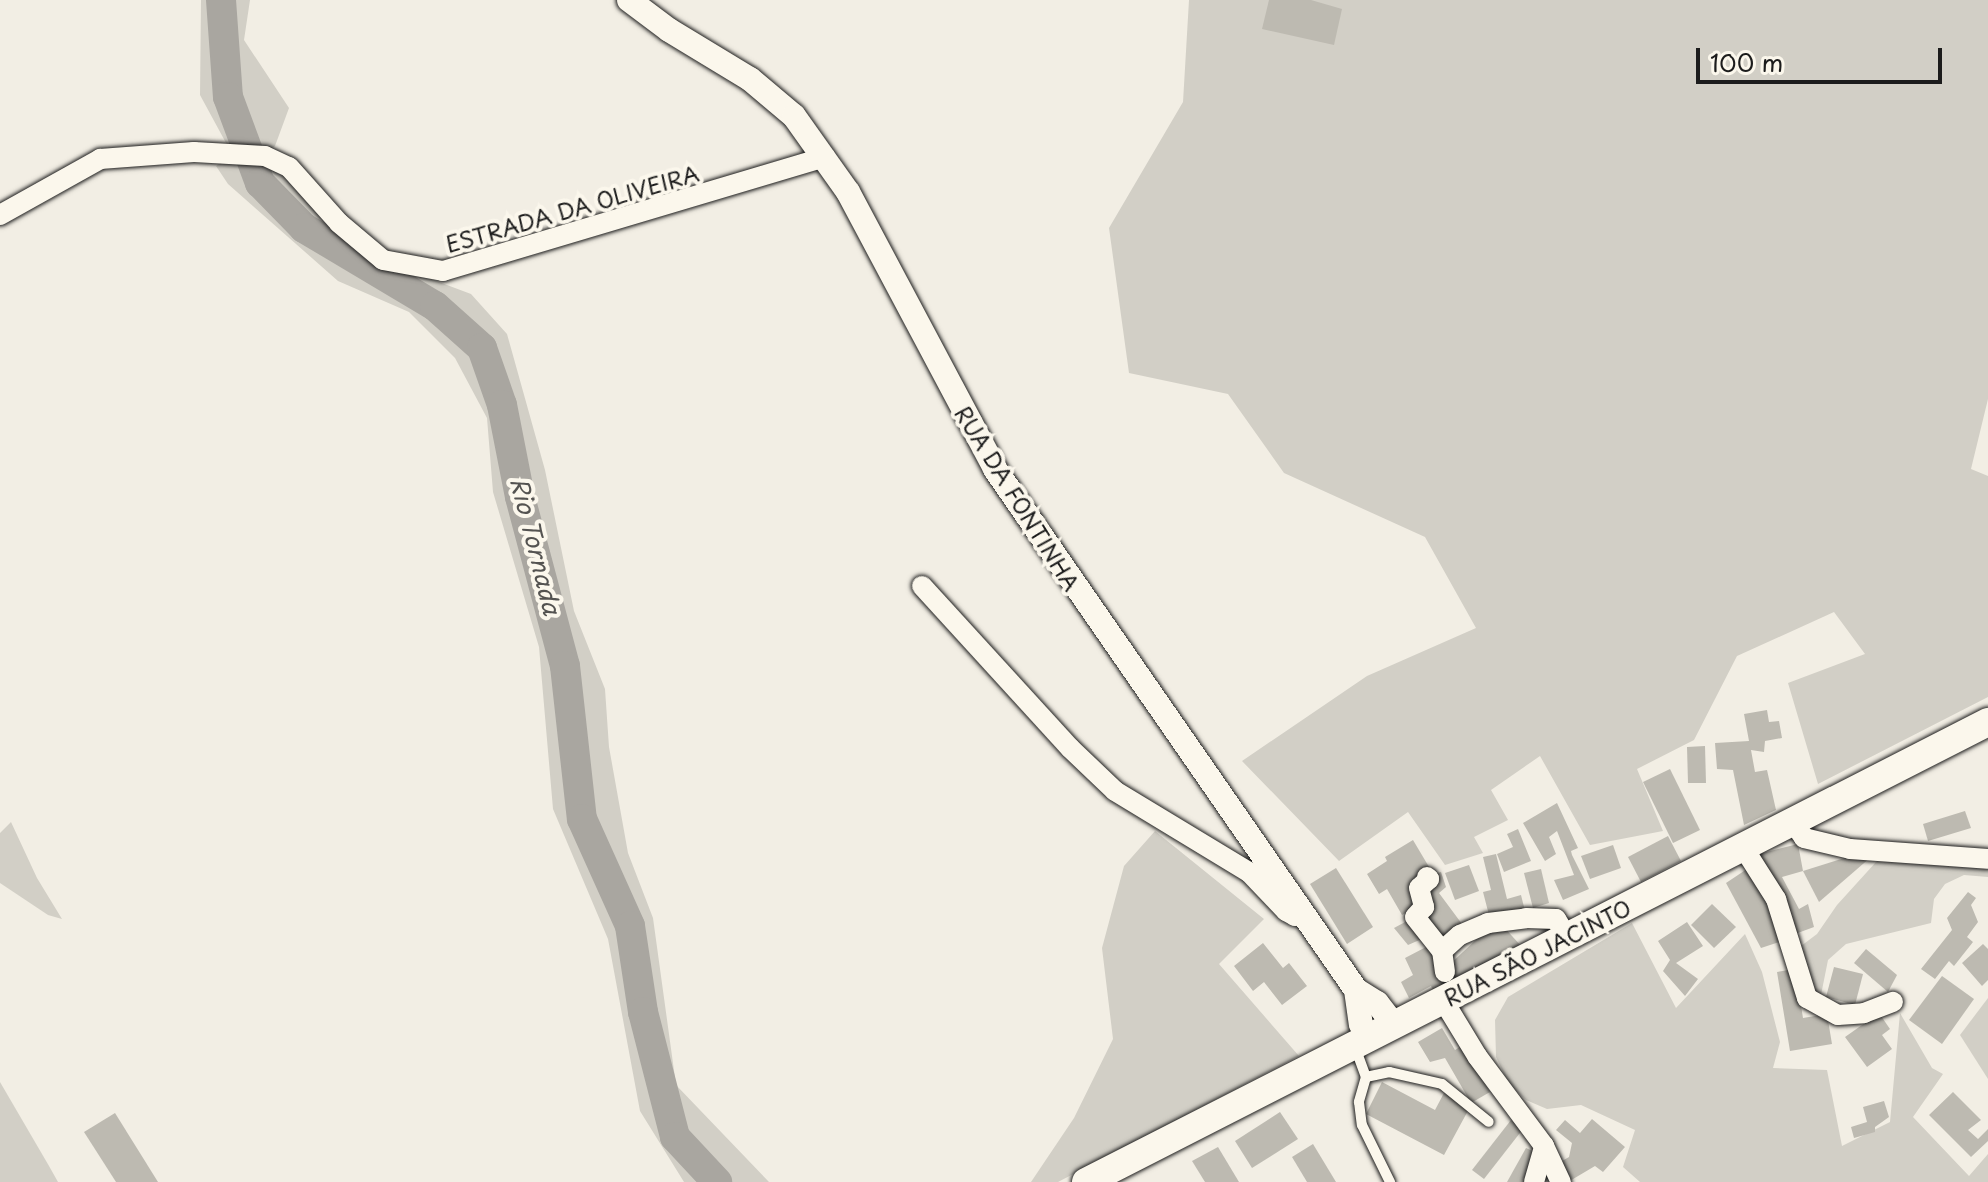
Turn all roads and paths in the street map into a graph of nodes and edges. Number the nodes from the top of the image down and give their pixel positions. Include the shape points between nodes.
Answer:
1 (629, 0) edge
2 (825, 157) junction
3 (0, 215) edge
4 (922, 586) dead end
5 (1988, 722) edge
6 (1793, 822) junction
7 (1743, 847) junction
8 (1988, 859) edge
9 (1427, 877) dead end
10 (1305, 914) junction
11 (1567, 937) junction
12 (1356, 990) junction
13 (1443, 1000) junction
14 (1893, 1002) dead end
15 (1394, 1025) junction
16 (1361, 1042) junction
17 (1366, 1077) junction
18 (1489, 1122) dead end
19 (1544, 1146) junction
20 (1086, 1182) edge
21 (1390, 1182) edge
22 (1534, 1182) edge
23 (1561, 1182) edge

1 - 2 street, RUA DA FONTINHA via 775,98
2 - 3 street, ESTRADA DA OLIVEIRA via 443,271 383,260 339,223 289,167 265,156 194,152 100,159
2 - 10 street, RUA DA FONTINHA via 995,469
4 - 10 street via 1115,791 1249,872 1286,911
5 - 6 main road, RUA SÃO JACINTO
6 - 7 main road, RUA SÃO JACINTO
6 - 8 street via 1804,838 1850,849
7 - 11 main road, RUA SÃO JACINTO
7 - 14 street via 1776,899 1807,998 1838,1015 1864,1013
9 - 11 street via 1419,888 1424,907 1415,917 1443,961 1460,935 1488,923 1556,919
10 - 12 street, RUA DA FONTINHA
11 - 13 main road, RUA SÃO JACINTO
12 - 15 street, RUA DA FONTINHA via 1377,1003
12 - 16 street, RUA DA FONTINHA
13 - 15 main road, RUA SÃO JACINTO
13 - 19 street
15 - 16 main road, RUA SÃO JACINTO
16 - 17 lane
16 - 20 main road, RUA SÃO JACINTO
17 - 18 lane via 1389,1072 1442,1084
17 - 21 lane via 1359,1102 1362,1125
19 - 22 street
19 - 23 street

